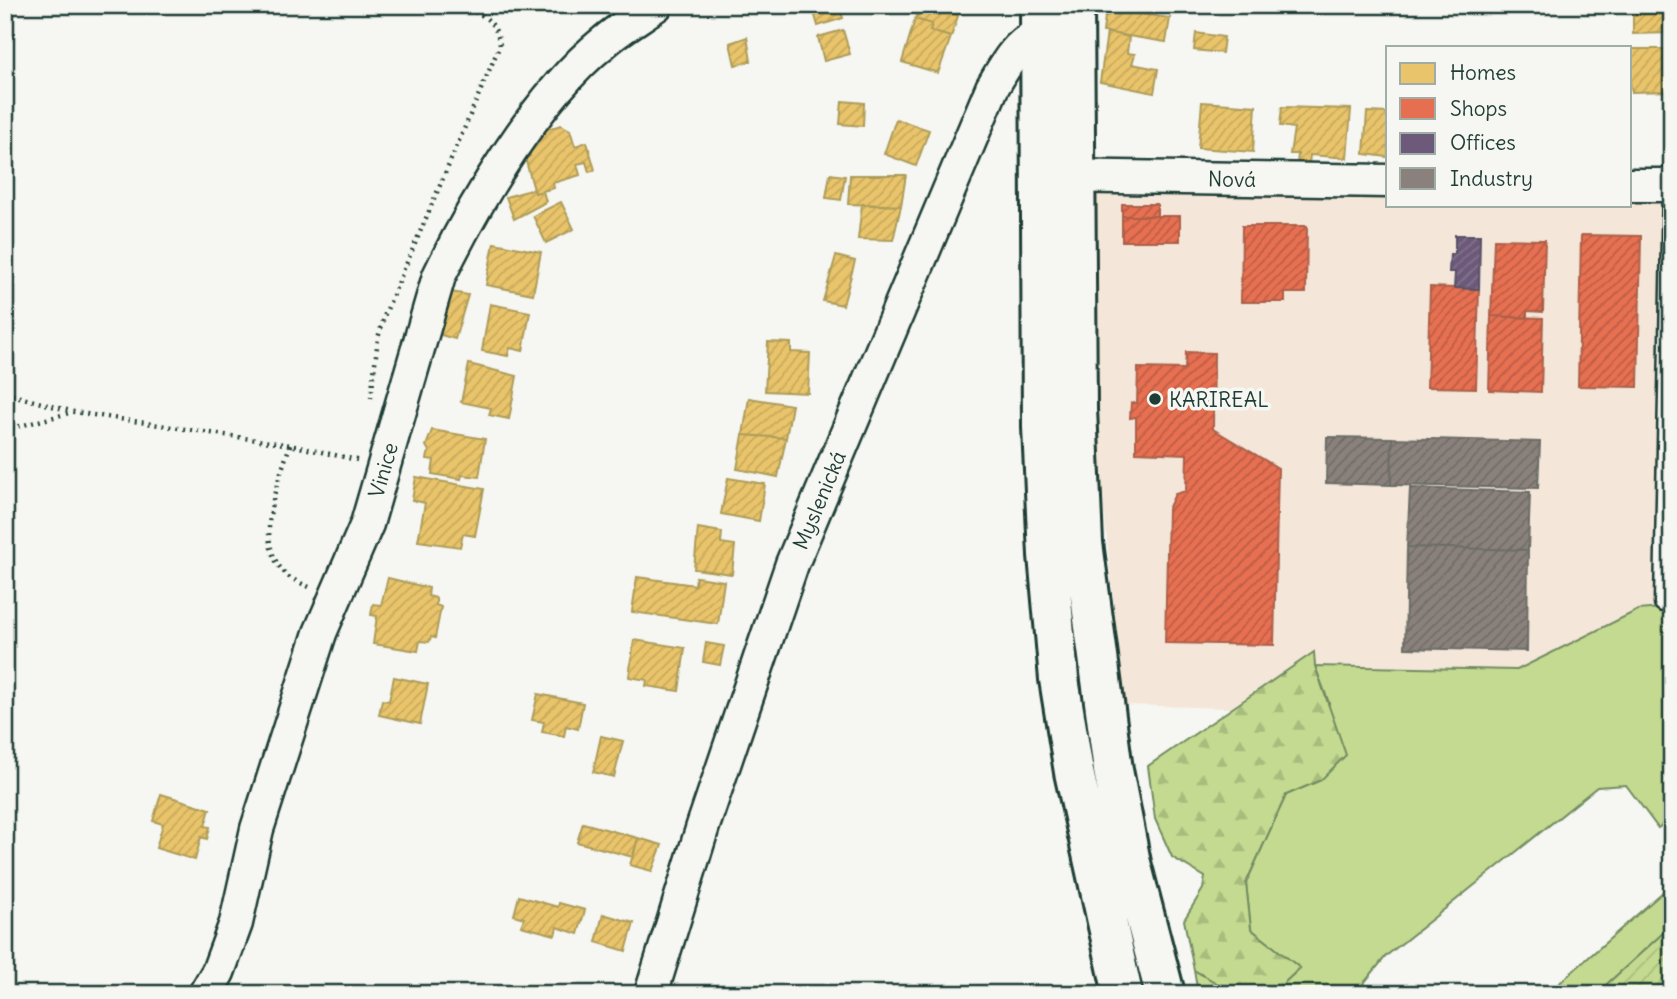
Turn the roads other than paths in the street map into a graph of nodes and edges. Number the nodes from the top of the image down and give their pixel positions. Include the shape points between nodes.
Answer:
1 (656, 5) edge
2 (1074, 5) edge
3 (1040, 20) edge
4 (1073, 80) junction
5 (1059, 176) junction
6 (1386, 181) edge
7 (1632, 185) edge
8 (1672, 185) edge
9 (1663, 603) dead end
10 (205, 994) edge
11 (651, 994) edge
12 (1123, 994) edge
13 (1166, 994) edge

1 - 10 street, Vinice via 602,43 551,95 456,241 439,276 370,463 367,524 320,633 257,829 236,923
2 - 4 main road
3 - 4 main road
3 - 5 main road
3 - 11 street, Myslenická via 992,88 792,564
4 - 5 main road
5 - 6 street, Nová
5 - 12 main road via 1042,427 1048,555 1059,678 1090,849
5 - 13 main road via 1083,543 1100,678 1131,863
7 - 8 street
8 - 9 lane

